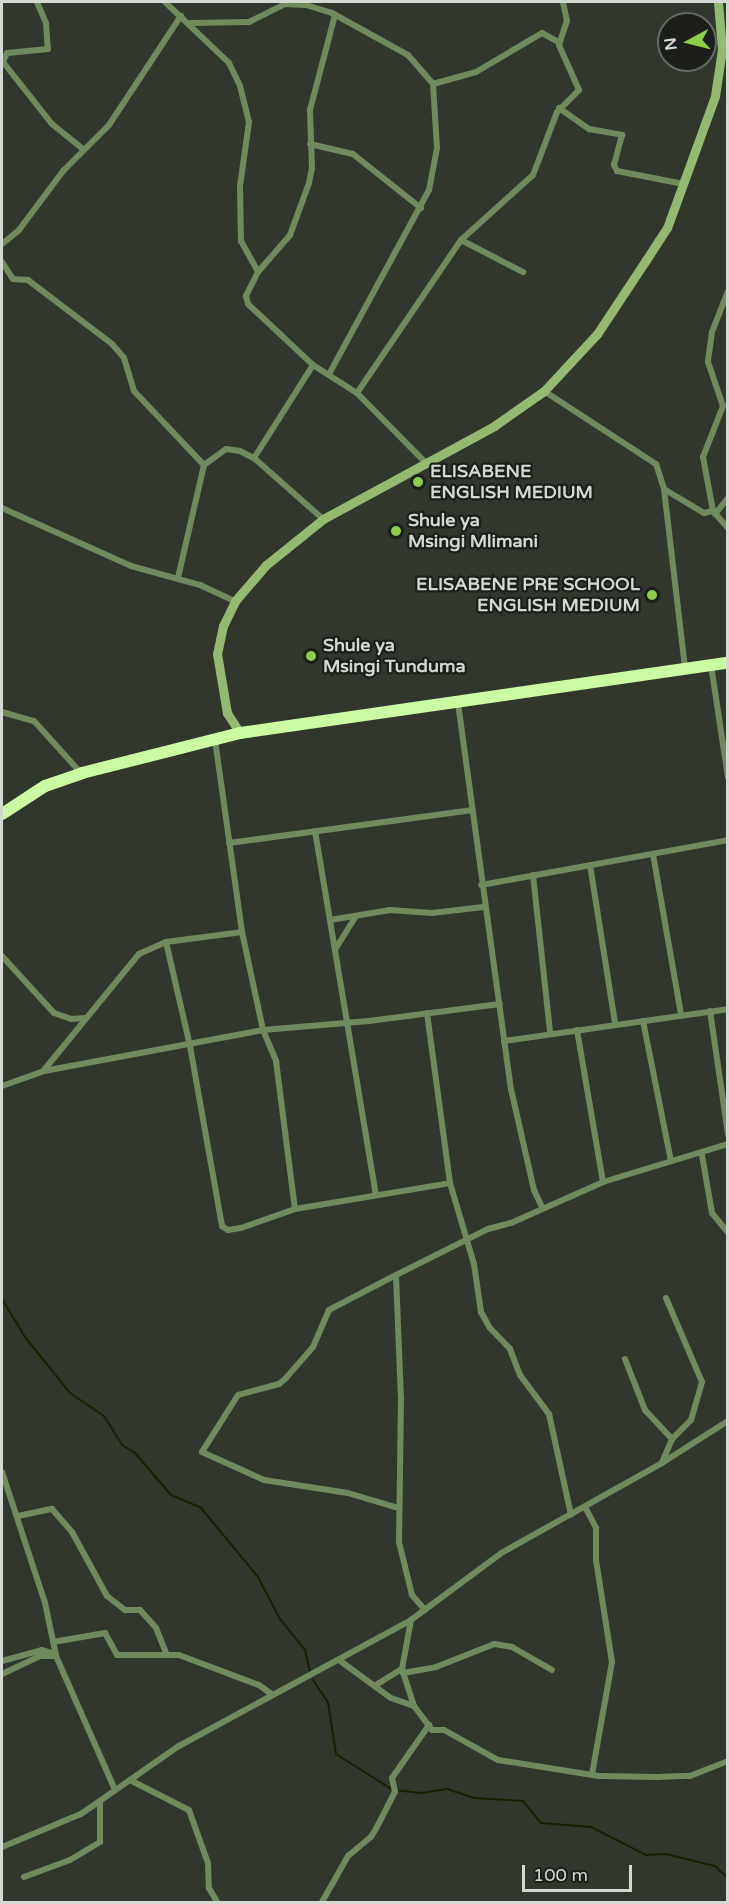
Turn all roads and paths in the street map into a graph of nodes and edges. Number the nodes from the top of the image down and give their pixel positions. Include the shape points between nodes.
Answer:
1 (37, 2) edge
2 (165, 2) edge
3 (563, 2) edge
4 (718, 2) edge
5 (335, 15) junction
6 (182, 16) junction
7 (190, 22) junction
8 (558, 42) junction
9 (2, 59) edge
10 (433, 84) junction
11 (559, 108) junction
12 (310, 144) junction
13 (83, 149) junction
14 (685, 184) junction
15 (421, 208) junction
16 (461, 240) junction
17 (2, 244) edge
18 (2, 262) edge
19 (258, 272) junction
20 (523, 272) dead end
21 (728, 291) edge
22 (720, 307) junction
23 (728, 310) edge
24 (313, 365) junction
25 (329, 374) junction
26 (544, 391) junction
27 (357, 393) junction
28 (254, 458) junction
29 (426, 463) junction
30 (204, 465) junction
31 (664, 489) junction
32 (728, 498) edge
33 (2, 508) edge
34 (714, 512) junction
35 (323, 519) junction
36 (728, 528) edge
37 (178, 579) junction
38 (235, 601) junction
39 (728, 663) edge
40 (711, 665) junction
41 (685, 669) junction
42 (458, 703) junction
43 (2, 712) edge
44 (240, 733) junction
45 (215, 740) junction
46 (82, 773) junction
47 (728, 778) edge
48 (473, 810) junction
49 (2, 814) edge
50 (315, 831) junction
51 (728, 840) edge
52 (230, 843) junction
53 (653, 854) junction
54 (590, 865) junction
55 (533, 875) junction
56 (481, 885) junction
57 (484, 907) junction
58 (356, 917) junction
59 (330, 920) junction
60 (242, 932) junction
61 (166, 942) junction
62 (335, 948) junction
63 (2, 956) edge
64 (500, 1004) junction
65 (728, 1008) edge
66 (711, 1011) junction
67 (427, 1012) junction
68 (681, 1015) junction
69 (85, 1018) junction
70 (643, 1021) junction
71 (615, 1023) junction
72 (347, 1024) junction
73 (263, 1030) junction
74 (577, 1030) junction
75 (550, 1032) junction
76 (504, 1041) junction
77 (190, 1046) junction
78 (44, 1071) junction
79 (2, 1086) edge
80 (728, 1135) edge
81 (728, 1144) edge
82 (702, 1155) junction
83 (671, 1161) junction
84 (603, 1182) junction
85 (450, 1183) junction
86 (376, 1194) junction
87 (542, 1207) junction
88 (295, 1209) junction
89 (728, 1233) edge
90 (468, 1238) junction
91 (396, 1275) junction
92 (666, 1298) dead end
93 (625, 1359) dead end
94 (728, 1421) edge
95 (672, 1439) junction
96 (662, 1463) junction
97 (2, 1472) edge
98 (585, 1507) junction
99 (398, 1508) junction
100 (571, 1515) junction
101 (18, 1516) junction
102 (425, 1610) junction
103 (411, 1620) junction
104 (53, 1641) junction
105 (166, 1653) junction
106 (54, 1654) junction
107 (339, 1660) junction
108 (2, 1661) edge
109 (552, 1670) dead end
110 (403, 1671) junction
111 (2, 1674) edge
112 (376, 1685) junction
113 (273, 1695) junction
114 (414, 1706) junction
115 (429, 1725) junction
116 (728, 1761) edge
117 (592, 1774) junction
118 (130, 1780) junction
119 (115, 1790) junction
120 (100, 1803) junction
121 (2, 1847) edge
122 (24, 1877) dead end
123 (217, 1902) edge
124 (322, 1902) edge

1 - 9 street via 46,22 48,49 7,53
2 - 6 street
3 - 8 street via 567,21
4 - 14 street via 722,49 716,96
5 - 7 street via 306,5 285,4 249,22
5 - 10 street via 408,55
5 - 12 street via 310,110
6 - 7 street
6 - 13 street via 109,125
7 - 19 street via 229,63 240,86 249,122 240,186 241,241
8 - 10 street via 542,33 484,68
8 - 11 street via 580,86
9 - 13 street via 27,98
10 - 15 street via 437,148 434,173
11 - 14 street via 590,129 622,135 617,171
11 - 16 street via 533,176
12 - 15 street via 360,159
12 - 19 street via 312,168 296,222 279,250
13 - 17 street via 19,230
14 - 26 street via 667,228 597,334
15 - 25 street
16 - 20 street
16 - 27 street
18 - 30 street via 13,279 28,280 112,344 124,358 134,391
19 - 24 street via 246,296 248,304
21 - 22 street
22 - 23 street
22 - 34 street via 708,362 723,406 703,457
24 - 25 street
24 - 28 street
25 - 27 street
26 - 29 street via 494,426
26 - 31 street via 651,458
27 - 29 street
28 - 30 street via 226,448
28 - 35 street
29 - 35 street
30 - 37 street
31 - 34 street via 705,513
31 - 41 street
32 - 34 street
33 - 37 street via 131,566
34 - 36 street
35 - 38 street via 266,565
37 - 38 street
38 - 44 street via 223,626 217,654 227,713
39 - 40 highway
40 - 41 highway
40 - 47 street
41 - 42 highway
42 - 44 highway
42 - 48 street
43 - 46 street via 34,721
44 - 45 highway
45 - 46 highway
45 - 52 street
46 - 49 highway via 45,786
48 - 50 street
48 - 56 street
50 - 52 street
50 - 59 street
51 - 53 street
52 - 60 street
53 - 54 street
53 - 68 street
54 - 55 street
54 - 71 street
55 - 56 street
55 - 75 street
56 - 57 street
57 - 58 street via 432,913 390,910
57 - 64 street
58 - 59 street
58 - 62 street
59 - 62 street
60 - 61 street
60 - 73 street
61 - 69 street via 139,954
61 - 77 street
62 - 72 street
63 - 69 street via 54,1013 71,1019
64 - 67 street
64 - 76 street
65 - 66 street
66 - 68 street
66 - 80 street
67 - 72 street
67 - 85 street
68 - 70 street
69 - 78 street
70 - 71 street
70 - 83 street
71 - 74 street
72 - 73 street
72 - 86 street
73 - 77 street
73 - 88 street via 273,1047 279,1076
74 - 75 street
74 - 84 street
75 - 76 street
76 - 87 street via 517,1122
77 - 78 street
77 - 88 street via 222,1226 228,1230 241,1228
78 - 79 street
81 - 82 street
82 - 83 street
82 - 89 street via 712,1213
83 - 84 street
84 - 87 street via 559,1204
85 - 86 street
85 - 90 street
86 - 88 street via 339,1204
87 - 90 street
90 - 91 street via 444,1254
90 - 100 street via 484,1320 510,1349 520,1375 552,1421
91 - 99 street via 402,1400
91 - 99 street via 329,1310 313,1347 286,1378 279,1384 238,1395 202,1452 264,1480 348,1493
92 - 95 street via 702,1382 691,1420
93 - 95 street via 645,1410
94 - 96 street
95 - 96 street
96 - 98 street via 599,1495
97 - 101 street
98 - 100 street
98 - 117 street via 596,1528 596,1560 612,1662
99 - 102 street via 403,1565 412,1595
100 - 102 street via 503,1552
101 - 104 street
101 - 105 street via 52,1509 72,1532 107,1596 125,1610 140,1610 156,1628
102 - 103 street
103 - 107 street
103 - 110 street
104 - 105 street via 105,1633 114,1651 122,1656
104 - 106 street
105 - 113 street via 259,1684
106 - 108 street via 42,1650
106 - 111 street
106 - 119 street
107 - 112 street
107 - 113 street
109 - 110 street via 512,1647 494,1644 436,1666
110 - 112 street
110 - 114 street
112 - 114 street via 391,1698
113 - 118 street via 179,1746
114 - 115 street
115 - 117 street via 432,1730 444,1730 498,1760
115 - 124 street via 392,1778 395,1792 380,1823 371,1837 348,1856
116 - 117 street via 690,1776
118 - 119 street
118 - 123 street via 189,1810 208,1863 209,1887
119 - 120 street
120 - 121 street
120 - 122 street via 100,1842 70,1860

